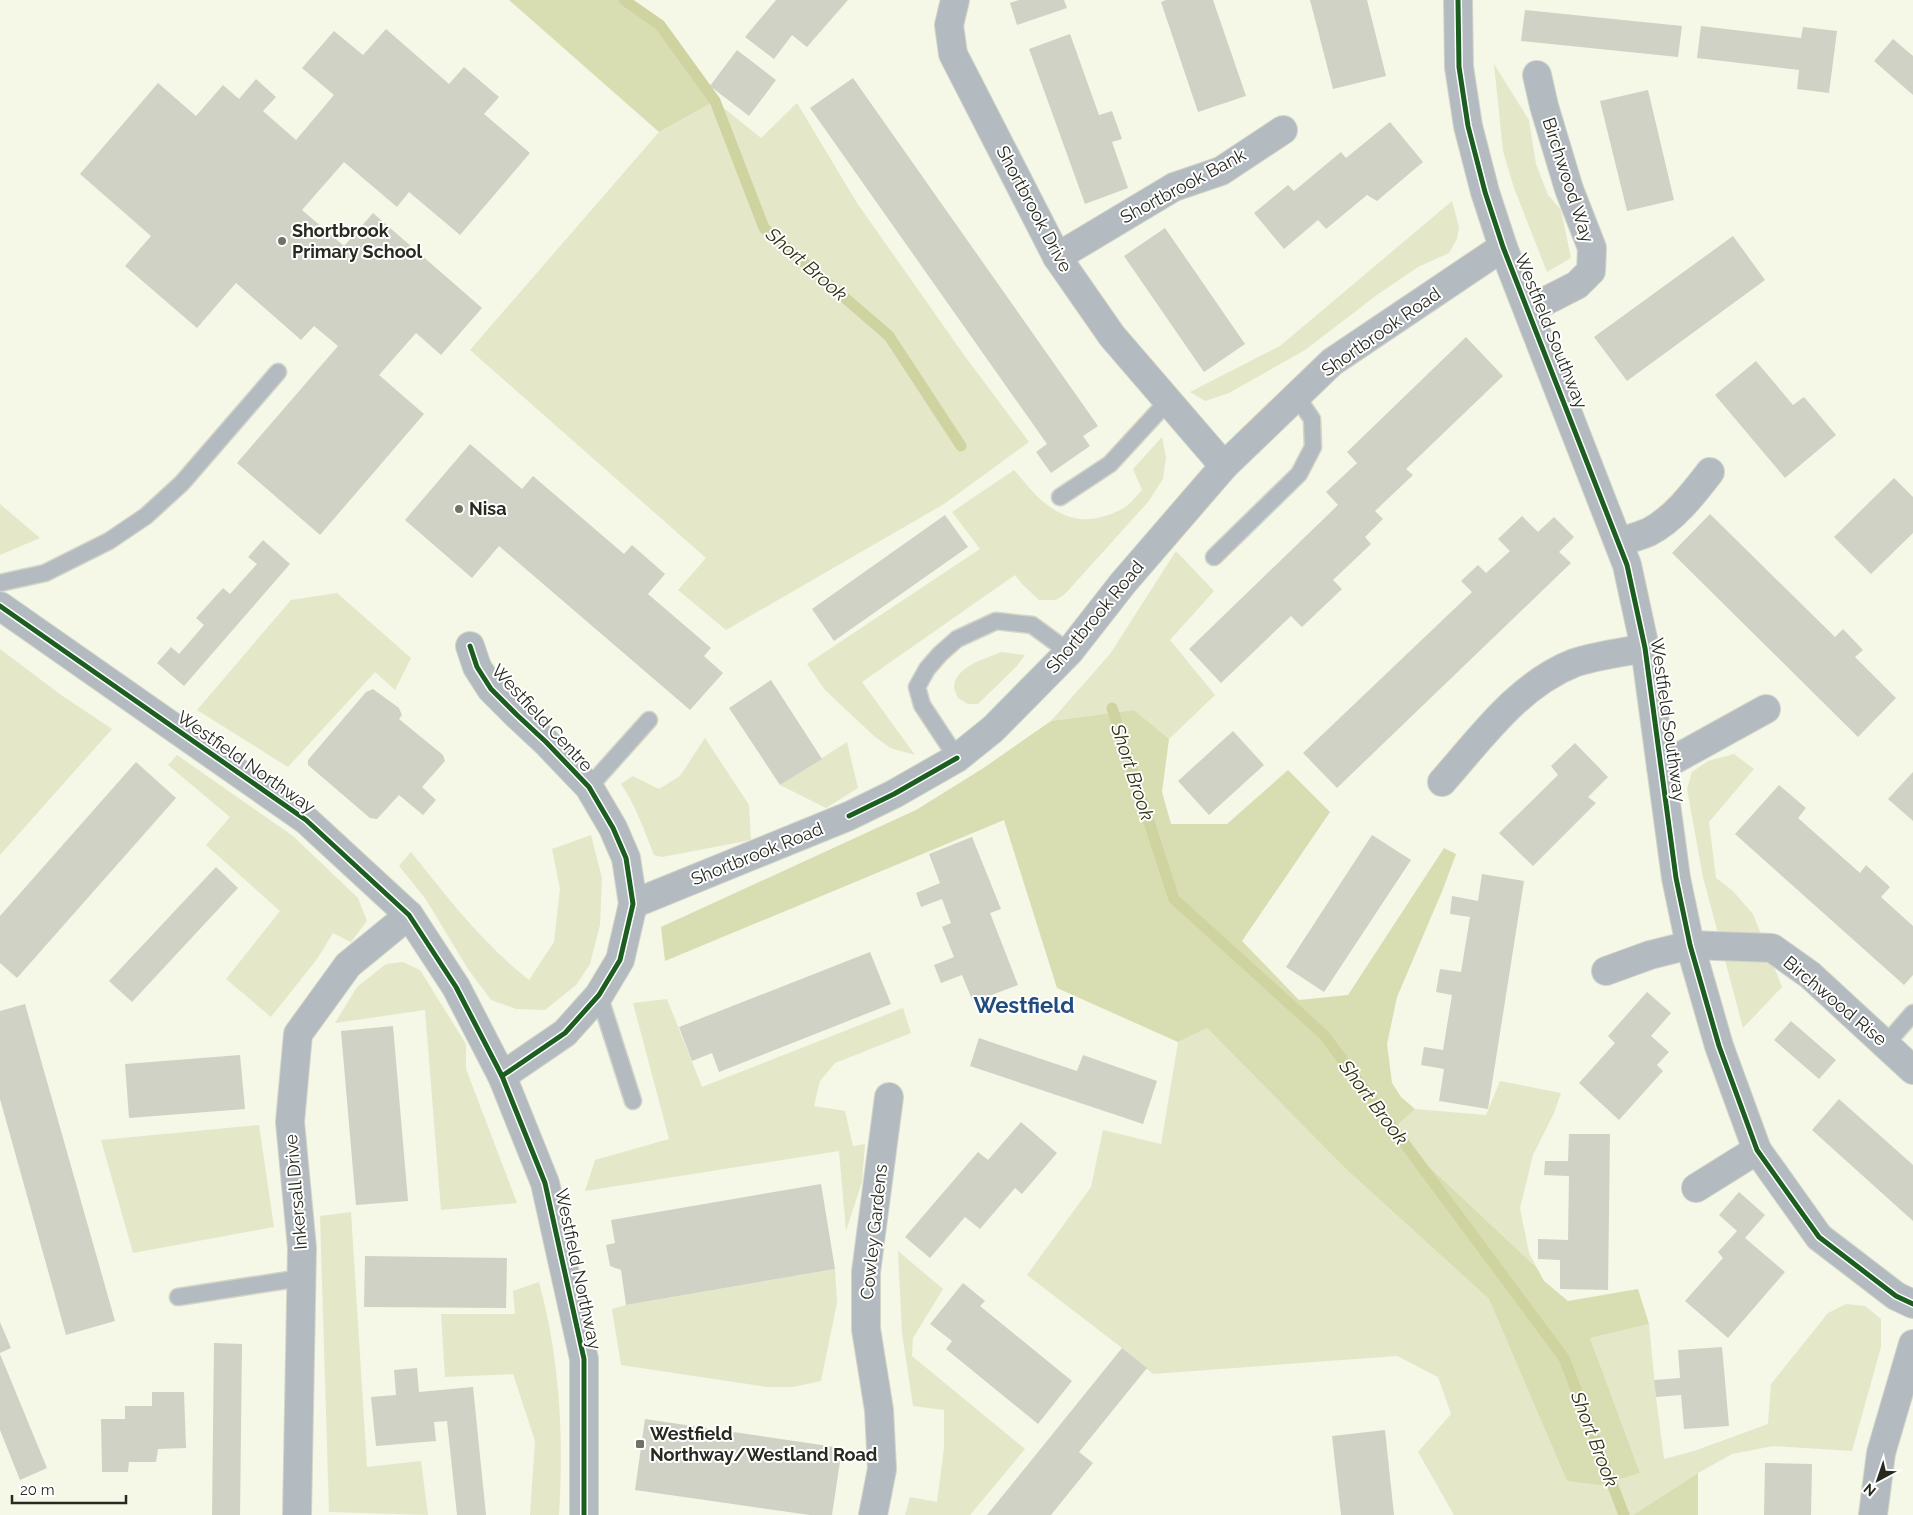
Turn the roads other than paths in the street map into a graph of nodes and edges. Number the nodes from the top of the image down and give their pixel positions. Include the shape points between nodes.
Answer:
1 (955, 0) edge
2 (1458, 0) edge
3 (1537, 75) dead end
4 (1283, 130) dead end
5 (1503, 247) junction
6 (1057, 257) junction
7 (1528, 310) junction
8 (278, 372) dead end
9 (1297, 396) junction
10 (1168, 401) junction
11 (1224, 466) junction
12 (1710, 472) dead end
13 (1060, 496) dead end
14 (1620, 542) junction
15 (1214, 557) dead end
16 (0, 583) edge
17 (0, 606) edge
18 (470, 646) dead end
19 (1646, 648) junction
20 (1069, 652) junction
21 (1766, 710) dead end
22 (649, 720) dead end
23 (957, 758) junction
24 (1661, 766) junction
25 (1442, 782) dead end
26 (589, 787) junction
27 (633, 904) junction
28 (409, 915) junction
29 (1690, 945) junction
30 (1606, 971) dead end
31 (600, 995) junction
32 (1913, 1014) edge
33 (1886, 1044) junction
34 (1913, 1070) edge
35 (502, 1076) junction
36 (889, 1096) dead end
37 (633, 1101) dead end
38 (1757, 1150) junction
39 (1696, 1188) dead end
40 (301, 1278) junction
41 (178, 1297) dead end
42 (1913, 1304) edge
43 (1913, 1344) edge
44 (297, 1515) edge
45 (584, 1515) edge
46 (872, 1515) edge
47 (1873, 1515) edge

1 - 6 street, Shortbrook Drive via 949,25 953,54
2 - 5 street, Westfield Southway via 1459,67 1468,126
3 - 7 street, Birchwood Way via 1569,189 1592,248 1591,272 1577,285
4 - 6 street, Shortbrook Bank via 1222,170 1174,187
5 - 7 street, Westfield Southway
5 - 9 street, Shortbrook Road via 1332,362
6 - 10 street, Shortbrook Drive via 1112,336
7 - 14 street, Westfield Southway
8 - 16 lane via 182,483 146,516 109,541 45,573
9 - 11 street, Shortbrook Road
9 - 15 lane via 1312,419 1313,447 1299,474
10 - 11 street, Shortbrook Drive
10 - 13 lane via 1110,464
11 - 20 street, Shortbrook Road via 1123,582
12 - 14 street via 1675,513 1650,532
14 - 19 street, Westfield Southway
17 - 28 street, Westfield Northway via 306,820
18 - 26 street, Westfield Centre via 477,667 492,689
19 - 24 street, Westfield Southway
19 - 25 street via 1575,663 1544,679 1512,704
20 - 23 street, Shortbrook Road via 993,729
20 - 23 lane via 1032,625 996,621 957,639 940,654 917,687 922,705
21 - 24 street
22 - 26 lane
23 - 27 street, Shortbrook Road via 849,816
24 - 29 street, Westfield Southway via 1676,878
26 - 27 street, Westfield Centre via 626,858
27 - 31 street, Westfield Centre via 620,960
28 - 35 street, Westfield Northway via 456,986
28 - 40 street, Inkersall Drive via 348,965 298,1034 290,1122 302,1248
29 - 30 street, Birchwood Rise
29 - 33 street, Birchwood Rise via 1772,948 1810,975
29 - 38 street, Westfield Southway via 1719,1046
31 - 35 street, Westfield Centre via 564,1033
31 - 37 lane
32 - 33 lane
33 - 34 street, Birchwood Rise
35 - 45 street, Westfield Northway via 545,1183 584,1359
36 - 46 street, Cowley Gardens via 866,1272 866,1329 879,1410 882,1469
38 - 39 street
38 - 42 street, Westfield Southway via 1819,1237 1896,1296
40 - 41 lane
40 - 44 street, Inkersall Drive
43 - 47 street via 1881,1453

